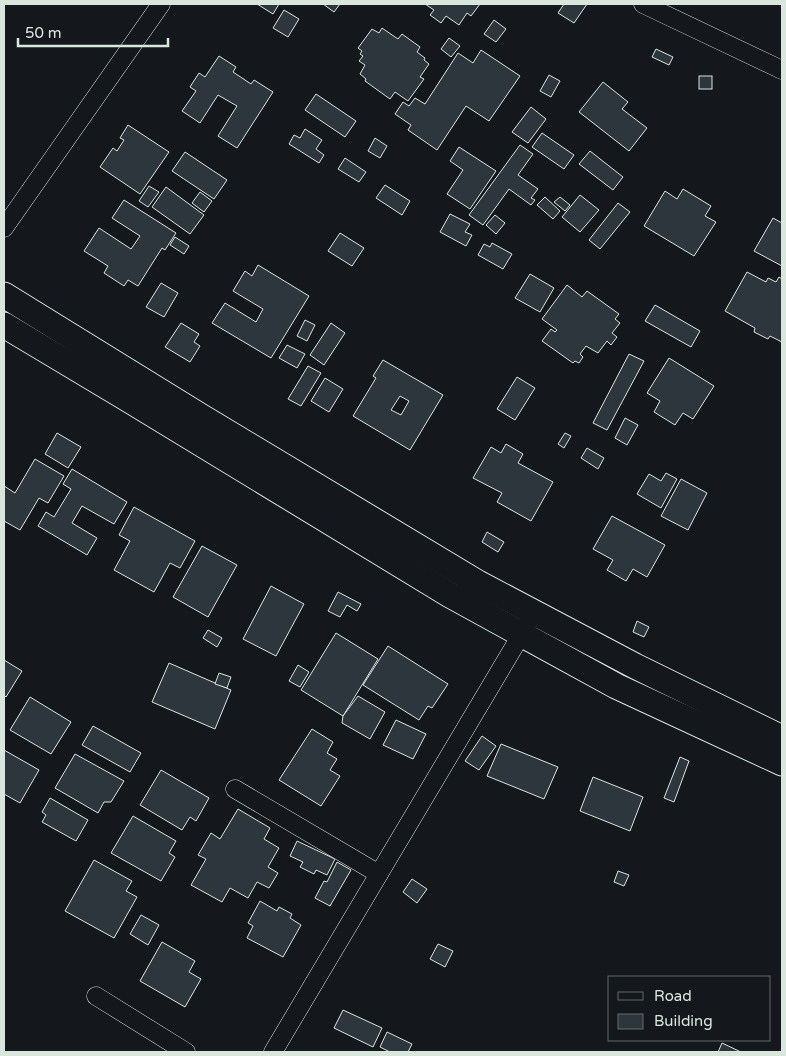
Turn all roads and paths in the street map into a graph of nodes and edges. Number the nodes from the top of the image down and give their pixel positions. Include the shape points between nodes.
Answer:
1 (161, 4) edge
2 (643, 4) edge
3 (782, 70) edge
4 (4, 228) edge
5 (4, 295) edge
6 (4, 325) edge
7 (534, 612) junction
8 (522, 634) junction
9 (782, 738) edge
10 (782, 763) edge
11 (235, 789) dead end
12 (379, 874) junction
13 (96, 996) dead end
14 (186, 1052) edge
15 (273, 1052) edge

1 - 4 street
2 - 3 street
5 - 7 street via 478,583
6 - 8 street via 450,595
7 - 8 street
7 - 9 street
8 - 10 street via 616,686
8 - 12 street
11 - 12 street
12 - 15 street
13 - 14 street

